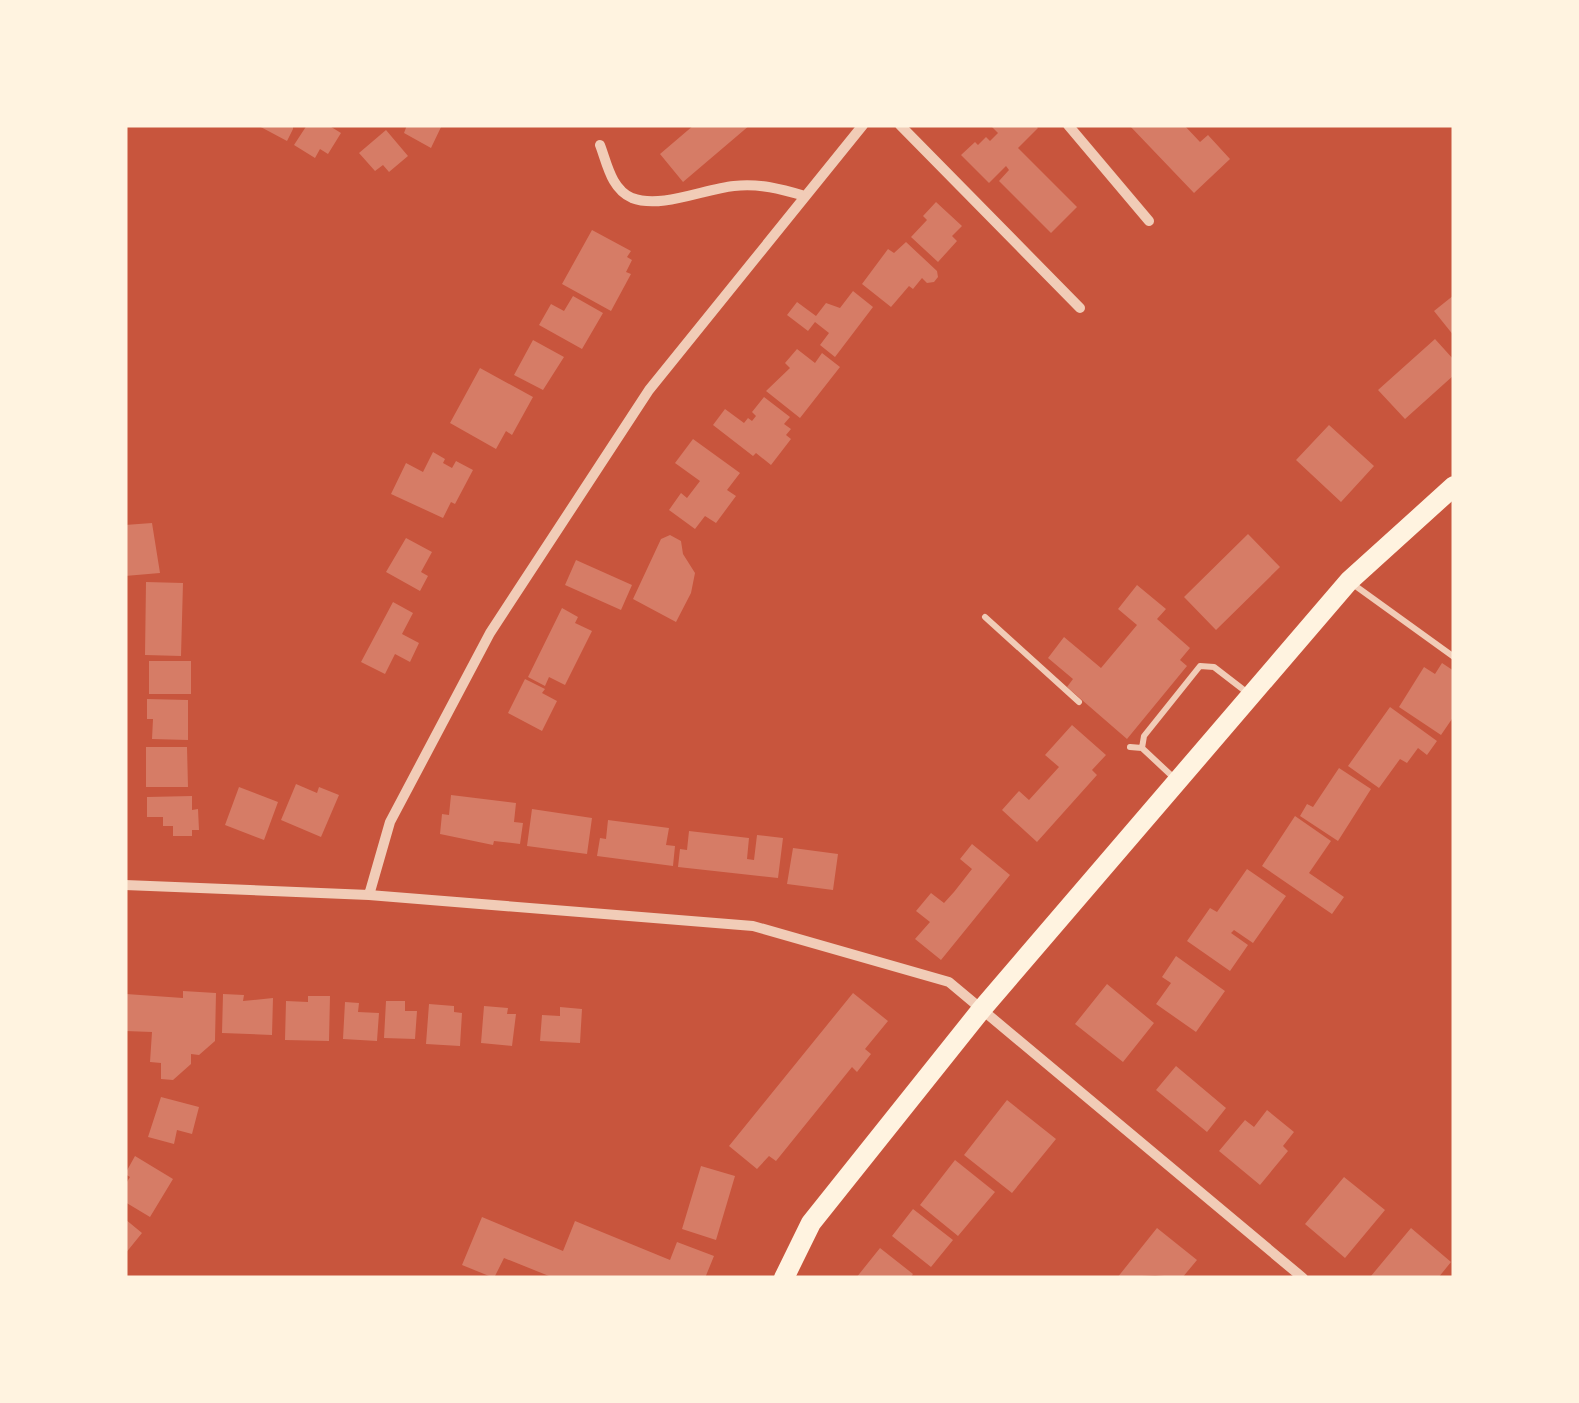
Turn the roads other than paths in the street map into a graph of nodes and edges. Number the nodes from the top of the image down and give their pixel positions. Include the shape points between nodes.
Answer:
1 (863, 125) edge
2 (900, 125) edge
3 (1068, 125) edge
4 (600, 145) dead end
5 (804, 196) junction
6 (1149, 221) dead end
7 (1080, 308) dead end
8 (1454, 486) edge
9 (1349, 581) junction
10 (985, 618) dead end
11 (1454, 656) edge
12 (1251, 696) junction
13 (1079, 702) dead end
14 (1130, 747) dead end
15 (1142, 748) junction
16 (1177, 782) junction
17 (125, 885) edge
18 (369, 895) junction
19 (981, 1010) junction
20 (784, 1278) edge
21 (1303, 1278) edge

1 - 5 street
2 - 7 street
3 - 6 street
4 - 5 street via 614,184 632,198 671,200 738,185
5 - 18 street via 650,390 490,633 390,822
8 - 9 main road
9 - 11 lane
9 - 12 main road
10 - 13 lane
12 - 15 lane via 1214,667 1200,666 1144,736
12 - 16 main road
14 - 15 lane
15 - 16 lane
16 - 19 main road
17 - 18 street
18 - 19 street via 753,926 949,982
19 - 20 main road via 811,1223
19 - 21 street

